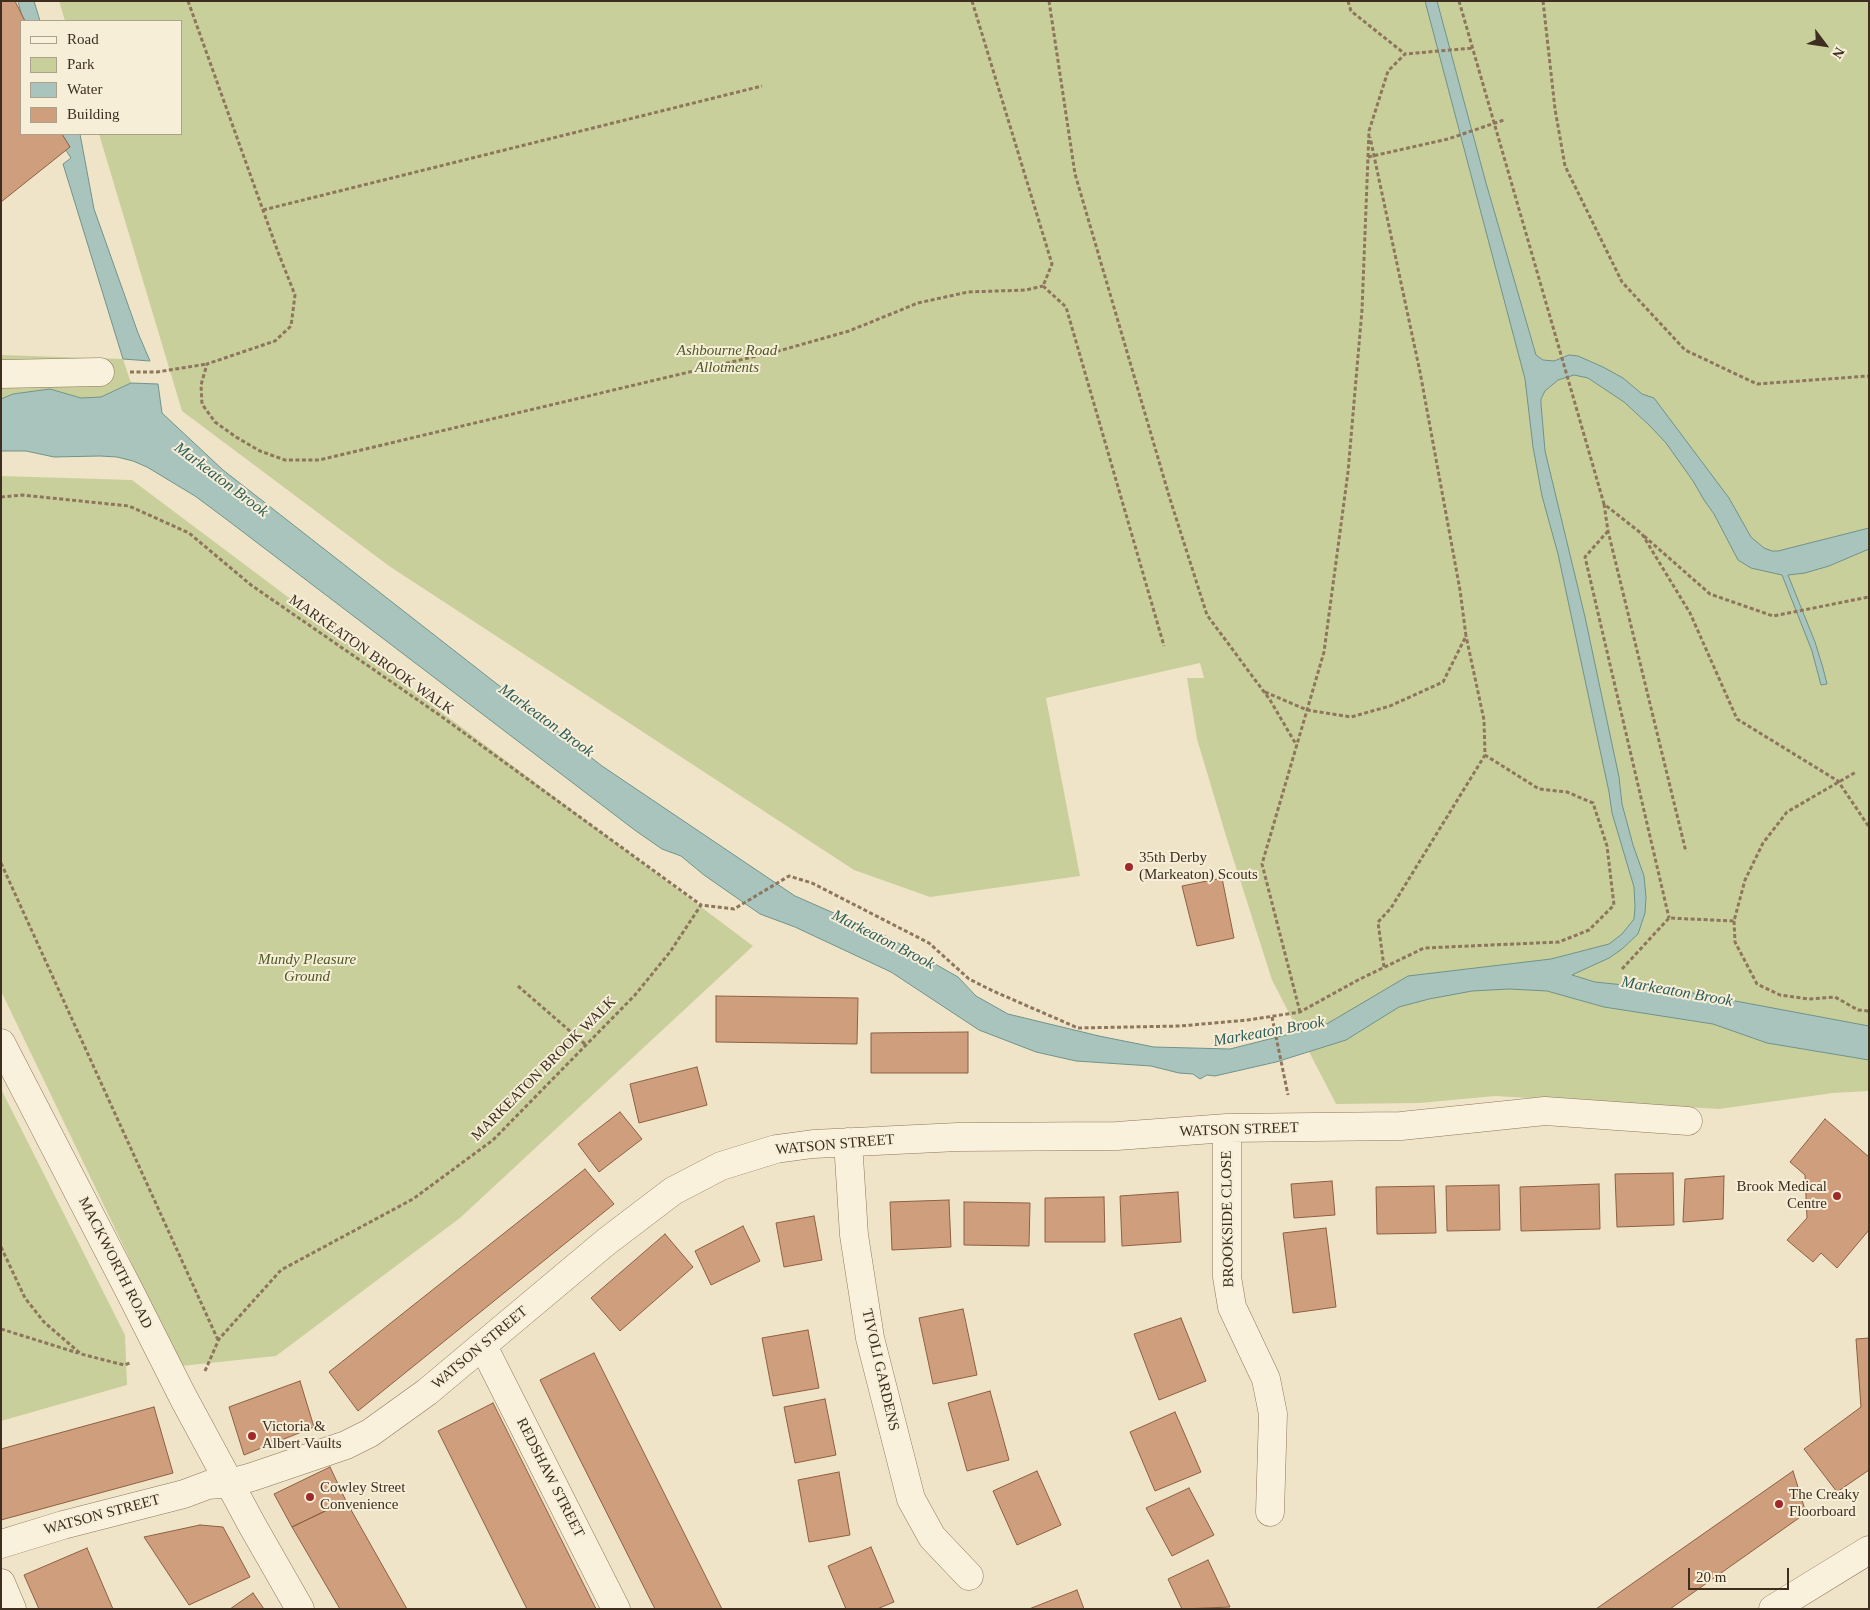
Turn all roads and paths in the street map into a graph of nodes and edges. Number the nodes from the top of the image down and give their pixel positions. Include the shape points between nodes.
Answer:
1 (188, 1) edge
2 (972, 1) edge
3 (1049, 1) edge
4 (1348, 1) edge
5 (1459, 1) edge
6 (1544, 1) edge
7 (1473, 48) junction
8 (1405, 54) junction
9 (762, 86) dead end
10 (1504, 120) dead end
11 (1495, 124) junction
12 (1369, 131) junction
13 (1374, 156) junction
14 (1368, 157) junction
15 (263, 210) junction
16 (1042, 286) junction
17 (206, 364) junction
18 (100, 372) joint
19 (1, 374) edge
20 (1869, 376) edge
21 (1, 497) edge
22 (1604, 504) junction
23 (1608, 531) junction
24 (1642, 534) junction
25 (1869, 597) edge
26 (1466, 636) junction
27 (1164, 646) dead end
28 (1265, 692) junction
29 (1307, 710) junction
30 (1297, 746) junction
31 (1485, 755) junction
32 (1856, 772) dead end
33 (1838, 781) junction
34 (1869, 827) edge
35 (1686, 852) dead end
36 (1, 863) edge
37 (701, 904) junction
38 (1669, 918) junction
39 (1734, 921) junction
40 (1384, 968) junction
41 (1622, 969) dead end
42 (518, 986) dead end
43 (1869, 1011) edge
44 (1300, 1012) junction
45 (1272, 1017) junction
46 (1, 1043) edge
47 (586, 1045) junction
48 (1688, 1122) dead end
49 (1227, 1128) junction
50 (1294, 1128) junction
51 (848, 1142) junction
52 (1, 1247) edge
53 (1, 1329) edge
54 (218, 1340) junction
55 (483, 1346) junction
56 (160, 1352) junction
57 (81, 1354) junction
58 (183, 1397) junction
59 (230, 1483) junction
60 (1270, 1512) dead end
61 (1, 1544) edge
62 (1869, 1550) edge
63 (969, 1576) dead end
64 (1, 1583) edge
65 (12, 1609) edge
66 (300, 1609) edge
67 (616, 1609) edge
68 (1773, 1609) edge

1 - 15 path
2 - 16 path via 1052,264
3 - 28 path via 1076,174 1172,508 1207,615
4 - 8 path via 1351,11
5 - 7 path
6 - 20 path via 1555,109 1565,166 1622,282 1685,350 1757,384
7 - 8 path
7 - 11 path
8 - 12 path via 1388,71
9 - 15 path
10 - 11 path
11 - 13 path
11 - 22 path
12 - 13 path
12 - 14 path
13 - 14 path
13 - 26 path via 1424,392
14 - 29 path via 1362,310 1348,472 1324,652
15 - 17 path via 295,295 291,326 275,341
16 - 17 path via 1026,290 968,292 918,303 849,332 782,350 319,460 285,460 260,451 216,422 202,404 201,385
16 - 27 path via 1066,307
17 - 18 path via 157,372
18 - 19 street
21 - 37 path, MARKEATON BROOK WALK via 22,495 129,506 190,533 251,584
22 - 23 path
22 - 24 path
23 - 35 path
23 - 38 path via 1585,557
24 - 25 path via 1710,594 1773,616
24 - 33 path via 1690,613 1737,719
26 - 29 path via 1443,682 1390,706 1350,717
26 - 31 path via 1484,720
28 - 29 path
28 - 30 path
29 - 30 path
30 - 44 path via 1262,864
31 - 40 path via 1391,908 1378,922
31 - 40 path, MARKEATON BROOK WALK via 1539,789 1567,792 1592,803 1607,846 1614,905 1589,930 1559,942 1424,948
32 - 33 path
33 - 34 path
33 - 39 path via 1787,812 1763,843 1745,880
36 - 54 path
37 - 45 path, MARKEATON BROOK WALK via 734,909 789,876 812,882 929,943 970,979 1078,1028 1180,1026
37 - 47 path, MARKEATON BROOK WALK via 670,952 635,995
38 - 39 path
38 - 41 path
39 - 43 path via 1735,942 1757,984 1780,995 1809,999 1836,997 1858,1010
40 - 44 path, MARKEATON BROOK WALK
42 - 47 path
44 - 45 path, MARKEATON BROOK WALK
45 - 50 path
46 - 56 street, MACKWORTH ROAD
47 - 54 path, MARKEATON BROOK WALK via 493,1140 413,1198 281,1270
48 - 50 street, WATSON STREET via 1545,1111 1401,1126
49 - 50 street, WATSON STREET
49 - 51 street, WATSON STREET via 1117,1136 958,1137
49 - 60 street, BROOKSIDE CLOSE via 1227,1276 1232,1307 1266,1379 1273,1414
51 - 55 street, WATSON STREET via 776,1149 721,1166 698,1177 640,1214
51 - 63 street, TIVOLI GARDENS via 854,1235 870,1338 911,1499 932,1537
52 - 57 path via 25,1298 44,1322
53 - 57 path
54 - 58 path, MARKEATON BROOK WALK via 198,1387
55 - 59 street, WATSON STREET via 427,1392 362,1437 291,1465
55 - 67 street, REDSHAW STREET
56 - 57 path via 124,1365
56 - 58 street, MACKWORTH ROAD
58 - 59 street, MACKWORTH ROAD
59 - 61 street, WATSON STREET via 208,1485
59 - 66 street, MACKWORTH ROAD
62 - 68 street
64 - 65 street

